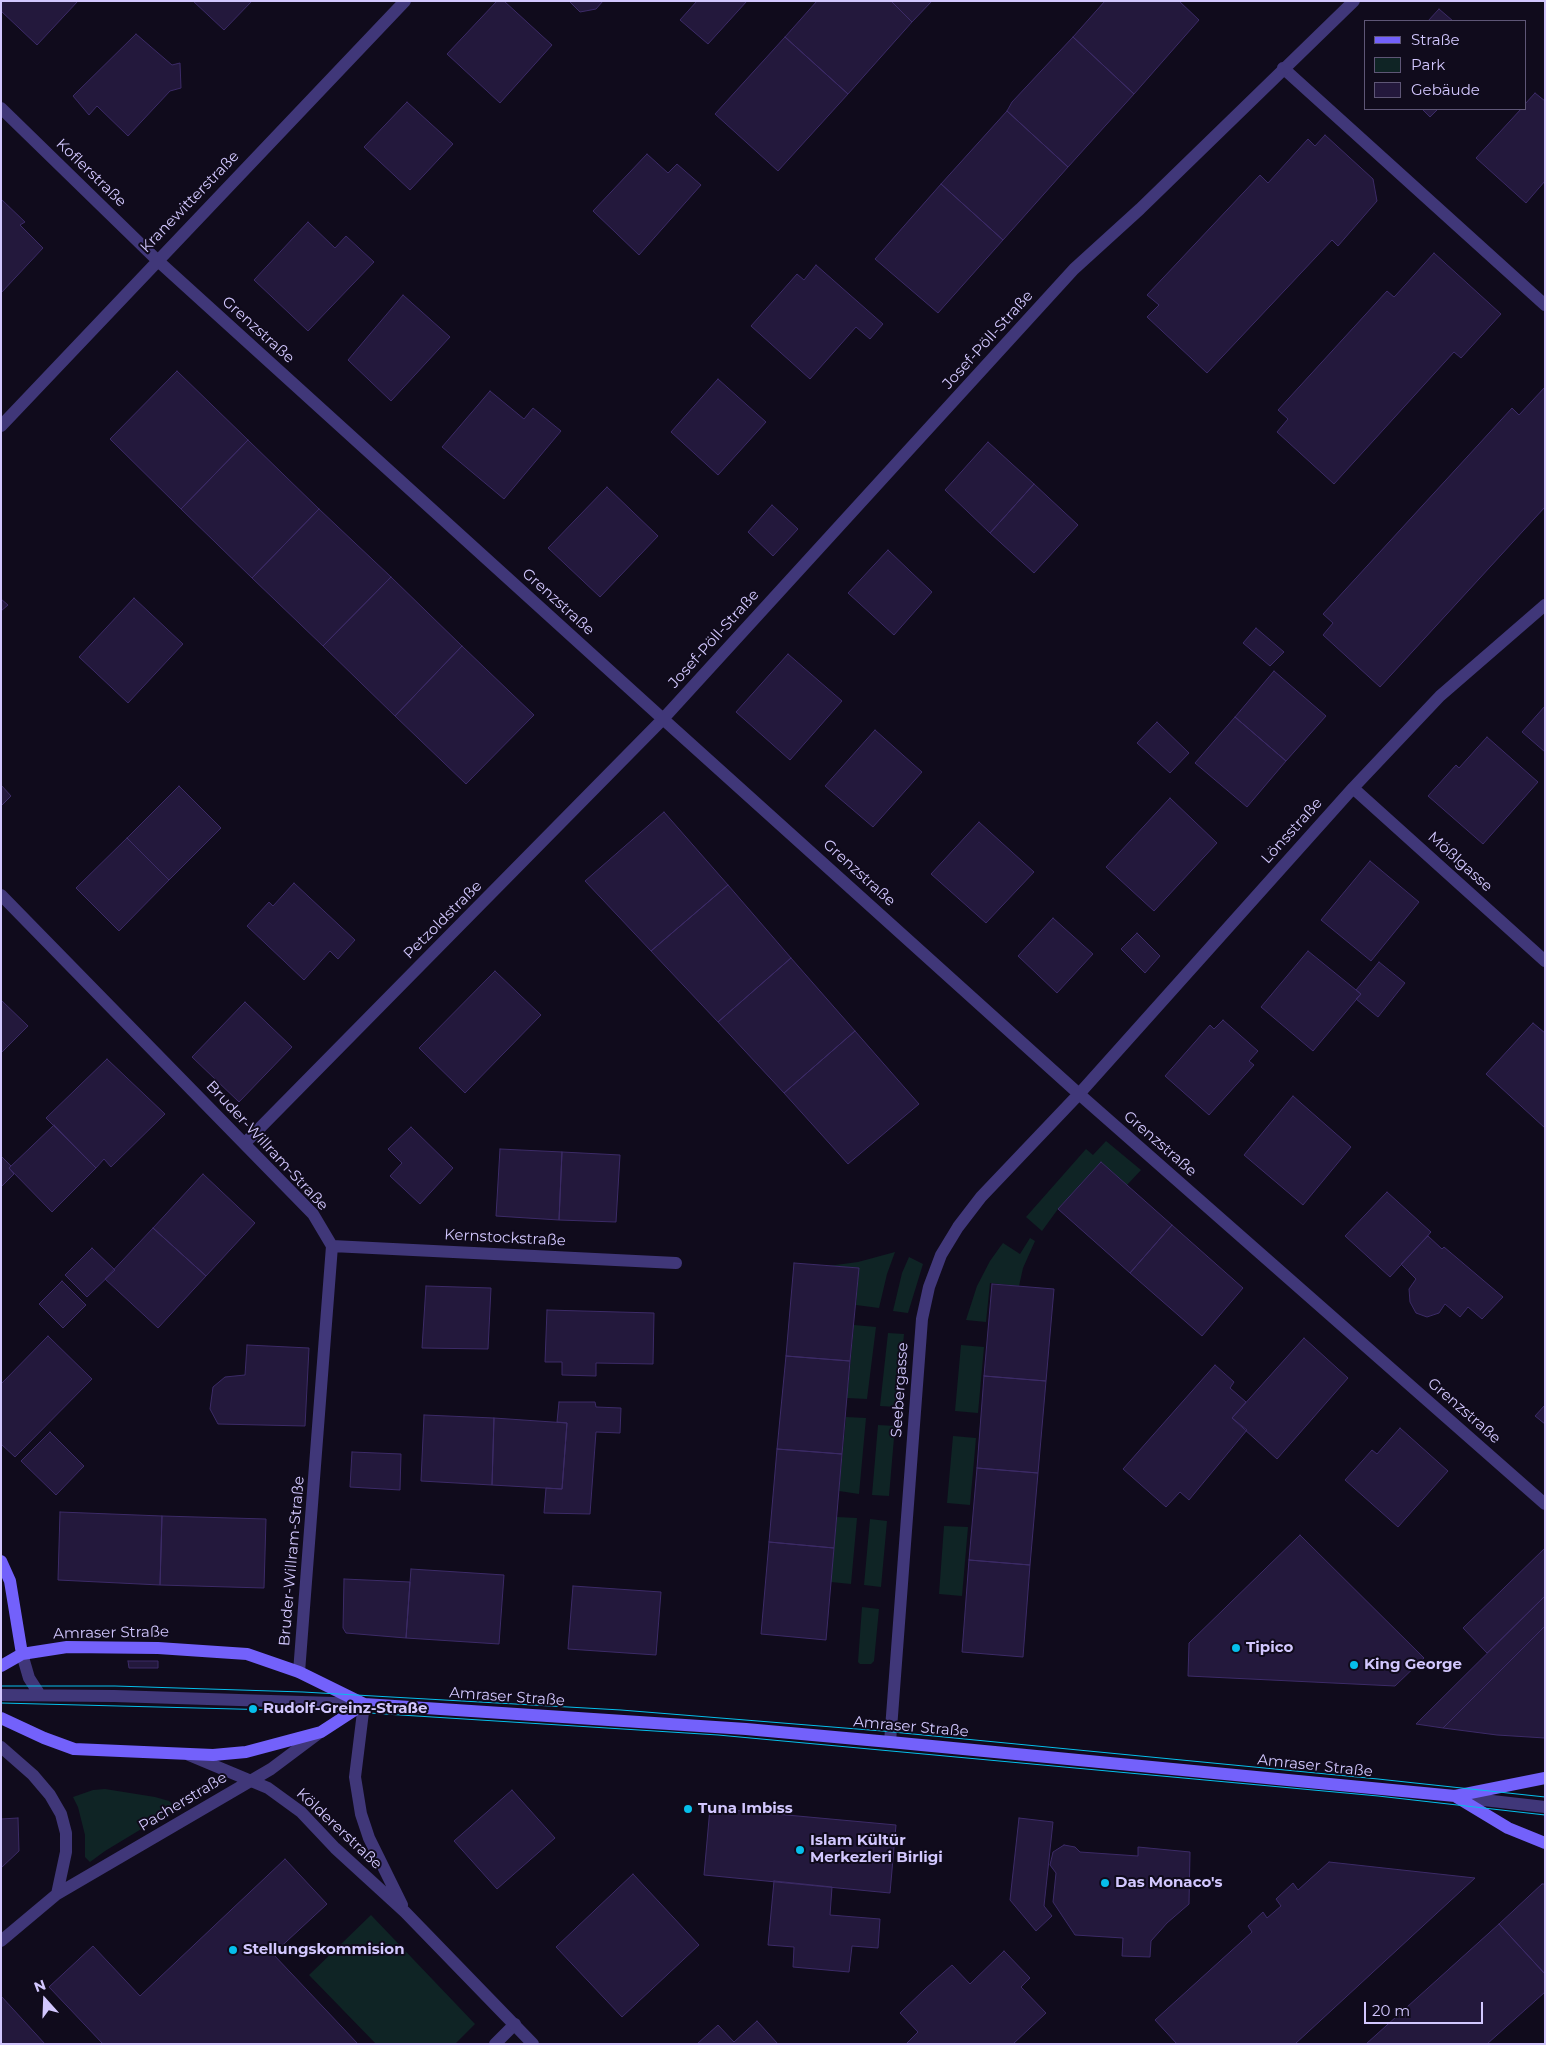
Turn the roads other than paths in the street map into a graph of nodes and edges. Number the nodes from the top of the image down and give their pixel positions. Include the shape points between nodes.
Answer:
1 (405, 1) edge
2 (1354, 1) edge
3 (1283, 68) junction
4 (1, 108) edge
5 (157, 260) junction
6 (1545, 305) edge
7 (1, 426) edge
8 (1545, 605) edge
9 (663, 719) junction
10 (1353, 788) junction
11 (1, 895) edge
12 (1545, 961) edge
13 (1078, 1094) junction
14 (245, 1143) junction
15 (332, 1246) junction
16 (676, 1263) dead end
17 (1545, 1504) edge
18 (1, 1561) edge
19 (22, 1654) junction
20 (1, 1666) edge
21 (300, 1672) junction
22 (1, 1695) edge
23 (40, 1695) junction
24 (364, 1704) junction
25 (1, 1718) edge
26 (321, 1732) junction
27 (890, 1742) junction
28 (1, 1747) edge
29 (189, 1755) junction
30 (1545, 1778) edge
31 (252, 1780) junction
32 (1455, 1796) junction
33 (1545, 1807) edge
34 (1545, 1842) edge
35 (57, 1894) junction
36 (405, 1912) junction
37 (1, 1941) edge
38 (515, 2024) junction
39 (495, 2044) edge
40 (533, 2044) edge

1 - 5 street, Kranewitterstraße
2 - 3 street, Josef-Pöll-Straße
3 - 6 street
3 - 9 street, Josef-Pöll-Straße via 1140,209 1074,269
4 - 5 street, Koflerstraße
5 - 7 street, Kranewitterstraße
5 - 9 street, Grenzstraße
8 - 10 street, Lönsstraße via 1440,696
9 - 13 street, Grenzstraße
9 - 14 street, Petzoldstraße
10 - 12 street, Mößlgasse
10 - 13 street, Lönsstraße
11 - 14 street, Bruder-Willram-Straße
13 - 17 street, Grenzstraße
13 - 27 street, Seebergasse via 981,1197 941,1255 929,1287 922,1319
14 - 15 street, Bruder-Willram-Straße via 312,1214
15 - 16 street, Kernstockstraße
15 - 21 street, Bruder-Willram-Straße
18 - 19 street via 10,1582
19 - 20 street, Amraser Straße
19 - 21 street, Amraser Straße via 67,1647 158,1648 246,1654
19 - 23 street via 29,1678
21 - 24 street, Amraser Straße
22 - 23 street
23 - 24 street
24 - 26 street
24 - 27 street, Amraser Straße
24 - 36 street, Köldererstraße via 355,1777 360,1814
25 - 29 street via 74,1748
26 - 29 street via 246,1752
26 - 31 street, Pacherstraße
27 - 32 street, Amraser Straße
28 - 35 street via 33,1775 61,1814 66,1852
29 - 31 street, Köldererstraße
30 - 32 street, Amraser Straße
31 - 35 street, Pacherstraße
31 - 36 street, Köldererstraße via 301,1812
32 - 33 street
32 - 34 street, Amraser Straße via 1508,1828
35 - 37 street, Pacherstraße
36 - 38 street, Köldererstraße
38 - 39 street
38 - 40 street, Köldererstraße

